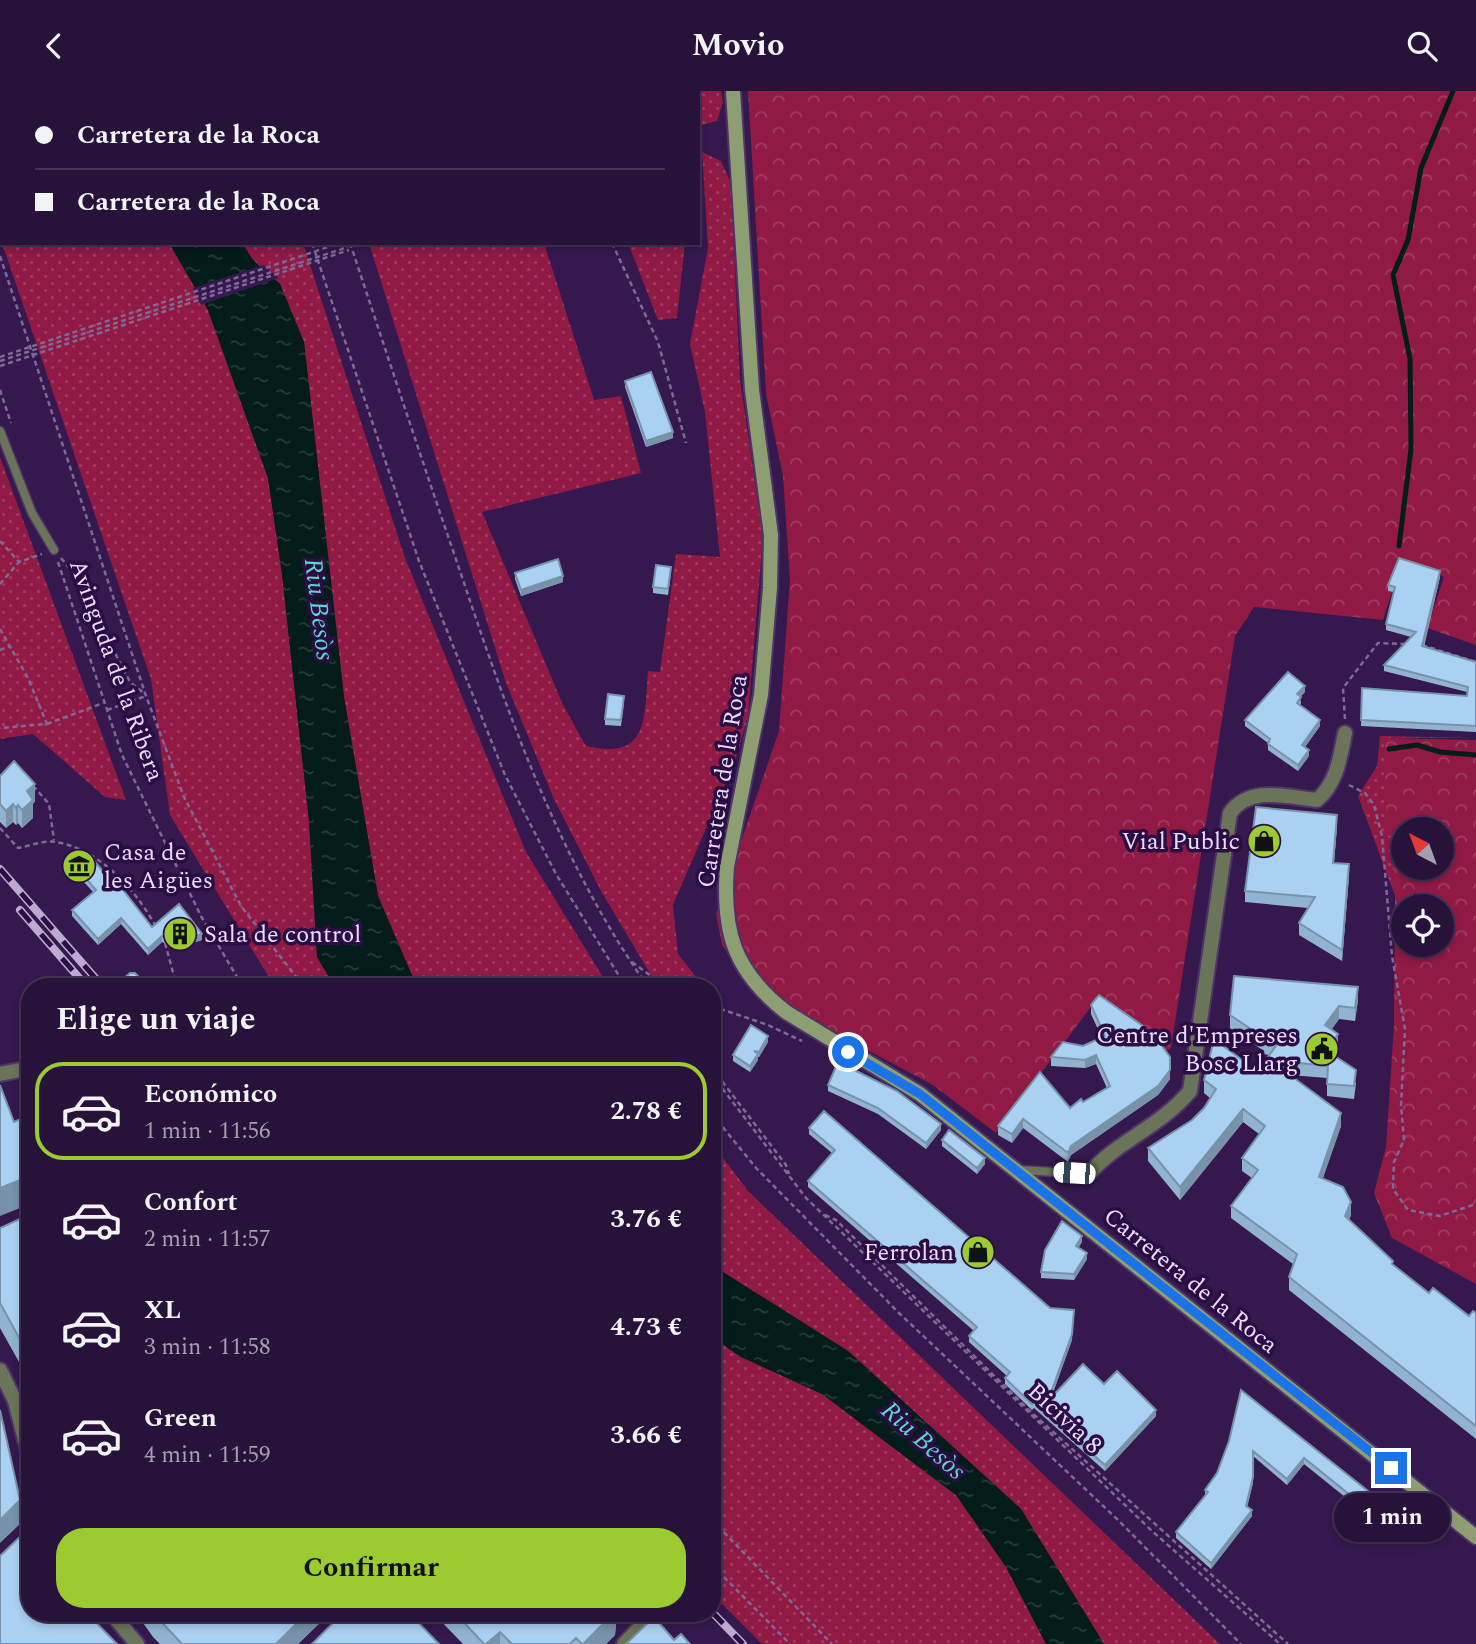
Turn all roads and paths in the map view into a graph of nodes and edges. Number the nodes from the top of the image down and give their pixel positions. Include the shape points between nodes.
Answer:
1 (733, 91) edge
2 (313, 245) edge
3 (334, 245) edge
4 (613, 245) edge
5 (350, 247) edge
6 (0, 256) edge
7 (0, 359) edge
8 (0, 366) edge
9 (0, 390) edge
10 (12, 427) dead end
11 (0, 431) edge
12 (686, 443) dead end
13 (0, 541) edge
14 (54, 550) junction
15 (19, 562) junction
16 (0, 585) edge
17 (0, 629) edge
18 (10, 646) junction
19 (0, 650) edge
20 (1476, 661) edge
21 (146, 695) junction
22 (104, 703) junction
23 (107, 710) junction
24 (47, 724) junction
25 (0, 728) edge
26 (1345, 733) joint
27 (1332, 782) junction
28 (28, 794) edge
29 (0, 828) edge
30 (54, 841) junction
31 (155, 927) edge
32 (161, 936) edge
33 (629, 960) junction
34 (175, 978) edge
35 (238, 978) edge
36 (296, 978) edge
37 (620, 978) edge
38 (642, 978) edge
39 (654, 978) edge
40 (721, 1009) edge
41 (779, 1030) dead end
42 (21, 1070) edge
43 (0, 1074) edge
44 (721, 1080) edge
45 (721, 1087) edge
46 (721, 1125) edge
47 (1018, 1170) junction
48 (1074, 1173) dead end
49 (1090, 1173) dead end
50 (790, 1178) junction
51 (1476, 1203) edge
52 (822, 1214) junction
53 (0, 1370) edge
54 (21, 1424) edge
55 (721, 1529) edge
56 (1476, 1537) edge
57 (721, 1574) edge
58 (119, 1622) edge
59 (639, 1622) edge
60 (137, 1644) edge
61 (624, 1644) edge
62 (790, 1644) edge
63 (832, 1644) edge
64 (1241, 1644) edge
65 (1280, 1644) edge
66 (1288, 1644) edge

1 - 47 street, Carretera de la Roca via 751,377 771,535 761,695 727,867 727,926 742,967 767,997 824,1038 920,1094
2 - 37 path via 419,561 505,775 556,874
3 - 7 path, bridge
4 - 12 path via 658,342
5 - 7 path, bridge
5 - 8 path, bridge
5 - 33 path via 499,688 590,897
6 - 21 path
9 - 10 path
11 - 14 lane, Avinguda de la Ribera via 32,513
13 - 15 path
14 - 15 path
14 - 21 path via 74,574 130,682
14 - 22 path, Avinguda de la Ribera
15 - 16 path
17 - 18 path
18 - 19 path
18 - 24 path
20 - 26 path via 1429,646 1378,643 1343,688
21 - 23 path
21 - 36 path via 184,797 241,906
22 - 23 path, Avinguda de la Ribera
22 - 24 path
23 - 35 path, Avinguda de la Ribera via 122,755 163,843
24 - 25 path
26 - 27 street
27 - 49 street via 1317,800 1256,795 1238,802 1230,813 1190,1091 1174,1110
27 - 51 path via 1368,796 1382,836 1392,956 1405,1029 1404,1140 1394,1162 1393,1189 1408,1210 1440,1216
28 - 30 path via 35,788 49,804
29 - 30 path via 18,848
30 - 31 path via 96,856 143,904
32 - 34 path
33 - 38 path
33 - 39 path
40 - 41 path
42 - 43 street
44 - 50 path via 786,1165
45 - 50 path
46 - 64 path via 757,1169 899,1313
47 - 48 lane
47 - 56 street, Carretera de la Roca
50 - 52 path
52 - 65 path via 1143,1521
52 - 66 path, Bicivia 8 via 836,1220 1030,1411
53 - 54 street
55 - 63 path
57 - 62 path
58 - 60 street
59 - 61 street

